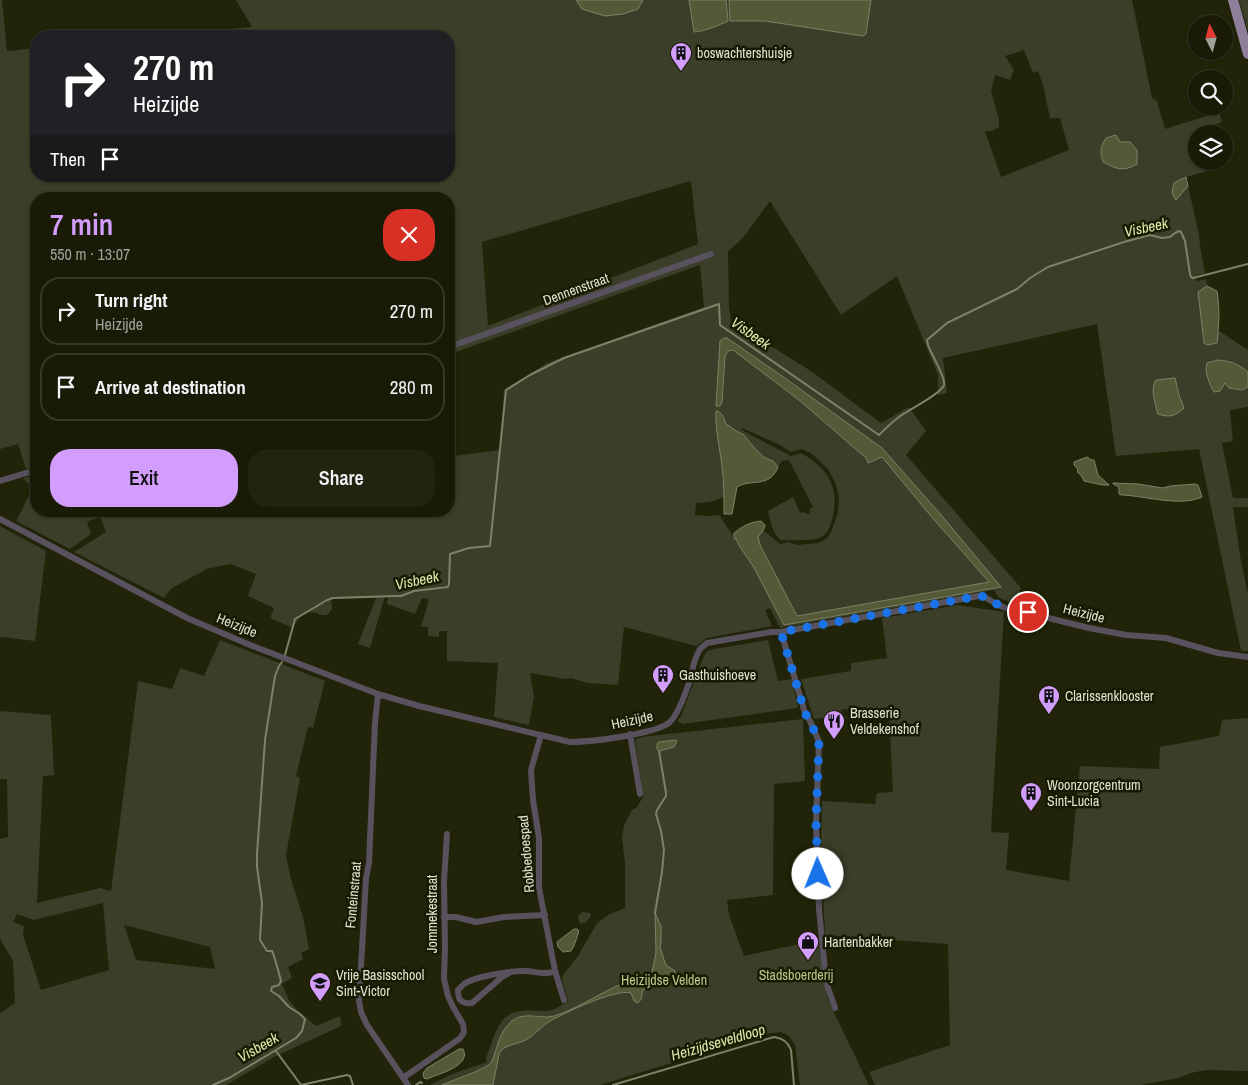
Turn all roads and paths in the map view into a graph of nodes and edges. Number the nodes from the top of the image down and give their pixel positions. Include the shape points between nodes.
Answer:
1 (1233, 0) edge
2 (1248, 54) edge
3 (711, 254) dead end
4 (455, 346) edge
5 (30, 472) edge
6 (0, 481) edge
7 (0, 519) edge
8 (781, 632) junction
9 (1248, 657) edge
10 (378, 694) junction
11 (630, 734) junction
12 (541, 735) junction
13 (640, 794) dead end
14 (447, 834) dead end
15 (546, 915) junction
16 (444, 917) junction
17 (555, 971) junction
18 (511, 972) junction
19 (564, 1000) dead end
20 (835, 1008) dead end
21 (403, 1078) junction
22 (408, 1085) edge

1 - 2 main road
3 - 4 street, Dennenstraat
5 - 6 street
7 - 10 street, Heizijde via 187,618
8 - 9 street, Heizijde via 983,596 1016,612 1126,635 1166,638 1218,653
8 - 11 street, Heizijde via 707,643 699,650 674,718 658,729
8 - 20 street via 805,713 819,742 816,822 818,909 824,971
10 - 12 street, Heizijde
10 - 21 street, Fonteinstraat via 359,1001 364,1020
11 - 12 street, Heizijde via 584,742
11 - 13 street
12 - 15 street, Robbedoespad via 530,770 539,838 540,888
14 - 16 street, Jommekestraat
15 - 16 street via 476,922
15 - 17 street, Robbedoespad
16 - 21 street, Jommekestraat via 444,979 464,1032 459,1039
17 - 18 street
17 - 19 street, Robbedoespad
18 - 18 street via 464,984 458,990 460,1001 472,1003
21 - 22 street, Fonteinstraat

